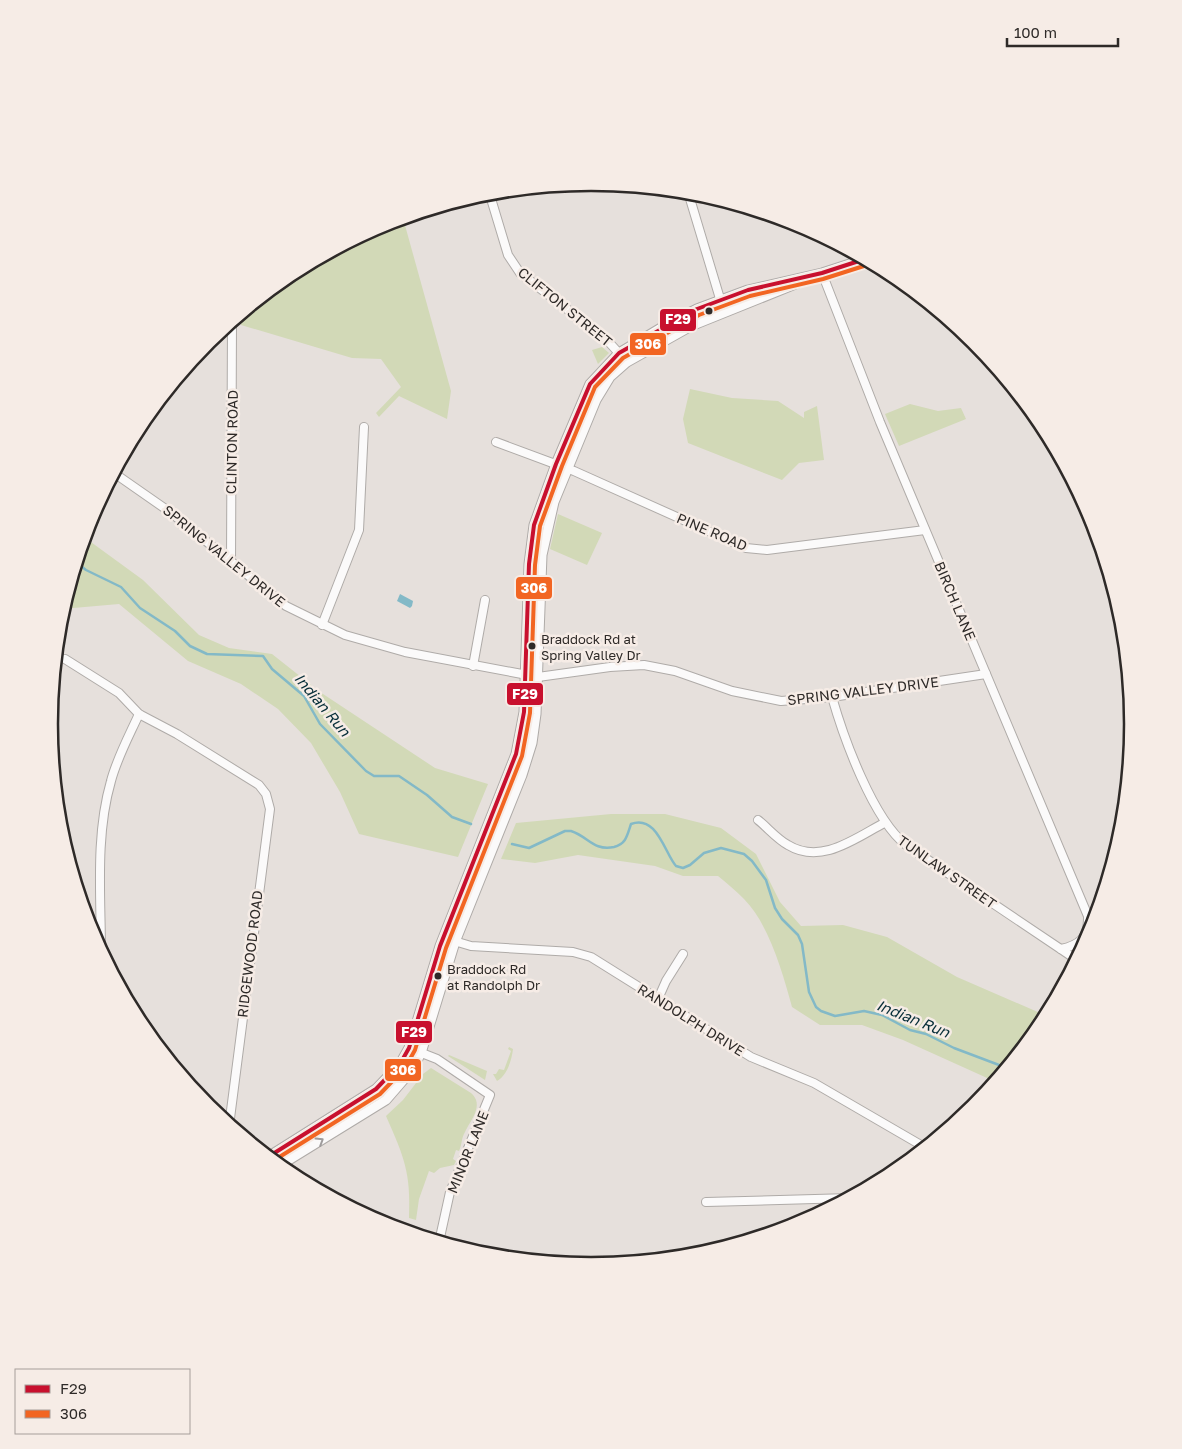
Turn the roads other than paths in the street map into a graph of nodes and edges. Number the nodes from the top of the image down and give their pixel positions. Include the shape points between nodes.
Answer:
1 (492, 200) edge
2 (690, 200) edge
3 (857, 262) edge
4 (822, 273) junction
5 (720, 299) junction
6 (724, 312) junction
7 (232, 330) edge
8 (619, 353) junction
9 (627, 362) junction
10 (364, 427) dead end
11 (496, 442) dead end
12 (556, 464) junction
13 (568, 469) junction
14 (119, 477) edge
15 (925, 530) junction
16 (231, 564) junction
17 (485, 600) dead end
18 (322, 625) junction
19 (65, 658) dead end
20 (473, 666) junction
21 (986, 674) junction
22 (526, 676) junction
23 (538, 677) junction
24 (832, 698) junction
25 (139, 714) junction
26 (758, 820) dead end
27 (884, 823) junction
28 (1088, 917) edge
29 (101, 936) edge
30 (444, 938) junction
31 (456, 942) junction
32 (1077, 944) edge
33 (1061, 949) junction
34 (683, 954) dead end
35 (1071, 956) edge
36 (658, 999) junction
37 (409, 1048) junction
38 (421, 1053) junction
39 (230, 1117) edge
40 (920, 1145) edge
41 (274, 1153) edge
42 (286, 1162) edge
43 (836, 1198) edge
44 (706, 1202) dead end
45 (441, 1236) edge

1 - 8 street, CLIFTON STREET via 508,255 520,273
2 - 5 street
3 - 4 main road
4 - 5 main road
4 - 6 main road
4 - 15 street, BIRCH LANE
5 - 6 street
5 - 8 main road via 671,322
6 - 9 main road via 691,326
7 - 16 street, CLINTON ROAD
8 - 9 street, CLIFTON STREET
8 - 12 main road via 590,384
9 - 13 main road via 602,387
10 - 18 street via 359,530
11 - 12 street, PINE ROAD
12 - 13 street, PINE ROAD
12 - 22 main road via 539,506 531,544
13 - 15 street, PINE ROAD via 746,548 766,550
13 - 23 main road via 548,520 543,548
14 - 16 street, SPRING VALLEY DRIVE via 170,512
15 - 21 street, BIRCH LANE
16 - 18 street, SPRING VALLEY DRIVE via 286,606
17 - 20 street
18 - 20 street, SPRING VALLEY DRIVE via 368,643
19 - 25 street via 119,693
20 - 22 street, SPRING VALLEY DRIVE
21 - 24 street, SPRING VALLEY DRIVE
21 - 28 street, BIRCH LANE
22 - 23 street, SPRING VALLEY DRIVE
22 - 30 main road via 524,712 516,754
23 - 24 street, SPRING VALLEY DRIVE via 644,665 675,671 765,699
23 - 31 main road via 535,726 528,759
24 - 27 street, TUNLAW STREET
25 - 29 street via 114,770 107,797 102,843
25 - 39 street, RIDGEWOOD ROAD via 259,785 266,794 270,809
26 - 27 street via 789,846 812,853 834,849
27 - 33 street, TUNLAW STREET via 906,845
30 - 31 street, RANDOLPH DRIVE
30 - 37 main road
31 - 36 street, RANDOLPH DRIVE via 487,948 584,954
31 - 38 main road
32 - 33 street
33 - 35 street, TUNLAW STREET
34 - 36 street
36 - 40 street, RANDOLPH DRIVE via 751,1057 814,1083
37 - 38 street, MINOR LANE
37 - 41 main road via 400,1064 376,1089
42 -> 38 main road via 386,1100 401,1085
38 - 45 street, MINOR LANE via 437,1059 490,1095 450,1192
43 - 44 street

